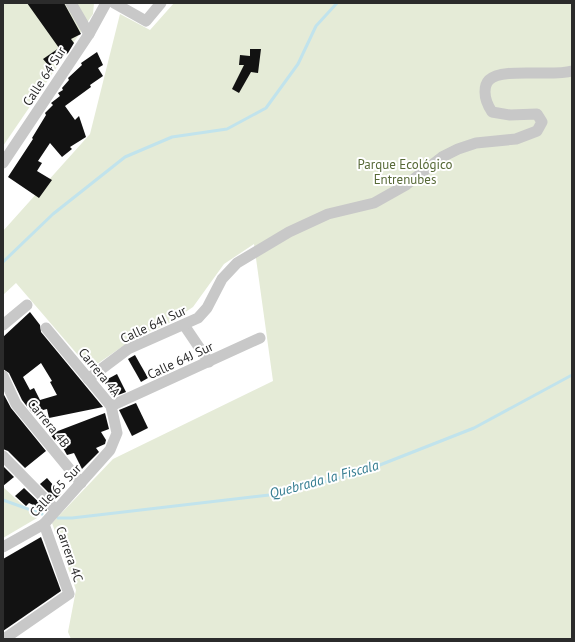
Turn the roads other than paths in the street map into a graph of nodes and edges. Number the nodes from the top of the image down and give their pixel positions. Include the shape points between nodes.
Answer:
1 (71, 3) edge
2 (106, 3) edge
3 (114, 3) edge
4 (161, 3) edge
5 (89, 34) junction
6 (572, 71) edge
7 (3, 163) edge
8 (27, 305) dead end
9 (184, 325) junction
10 (3, 326) edge
11 (46, 328) dead end
12 (260, 338) dead end
13 (209, 362) junction
14 (3, 376) edge
15 (88, 378) junction
16 (111, 406) junction
17 (115, 439) joint
18 (3, 456) edge
19 (81, 483) junction
20 (56, 510) junction
21 (44, 524) junction
22 (3, 547) edge
23 (4, 639) edge

1 - 5 street
2 - 5 street, Calle 64 Sur
3 - 4 street via 146,21
5 - 7 street, Calle 64 Sur
6 - 9 street, Calle 64I Sur via 557,74 514,73 489,80 485,95 492,112 510,115 537,114 542,122 537,131 516,139 476,143 458,149 442,157 406,185 374,204 328,214 289,232 237,263 222,279 207,308 198,318
8 - 10 street
9 - 13 street
9 - 15 street, Calle 64I Sur via 128,349
11 - 15 street, Carrera 4A
12 - 13 street, Calle 64J Sur
13 - 16 street, Calle 64J Sur
14 - 19 street, Carrera 4B via 16,404
15 - 16 street, Carrera 4A
16 - 17 street, Carrera 4A via 117,428
17 - 19 street, Calle 65 Sur via 110,450
18 - 20 street
19 - 20 street, Calle 65 Sur
20 - 21 street, Calle 65 Sur
21 - 22 street, Calle 65 Sur
21 - 23 street, Carrera 4C via 68,594

